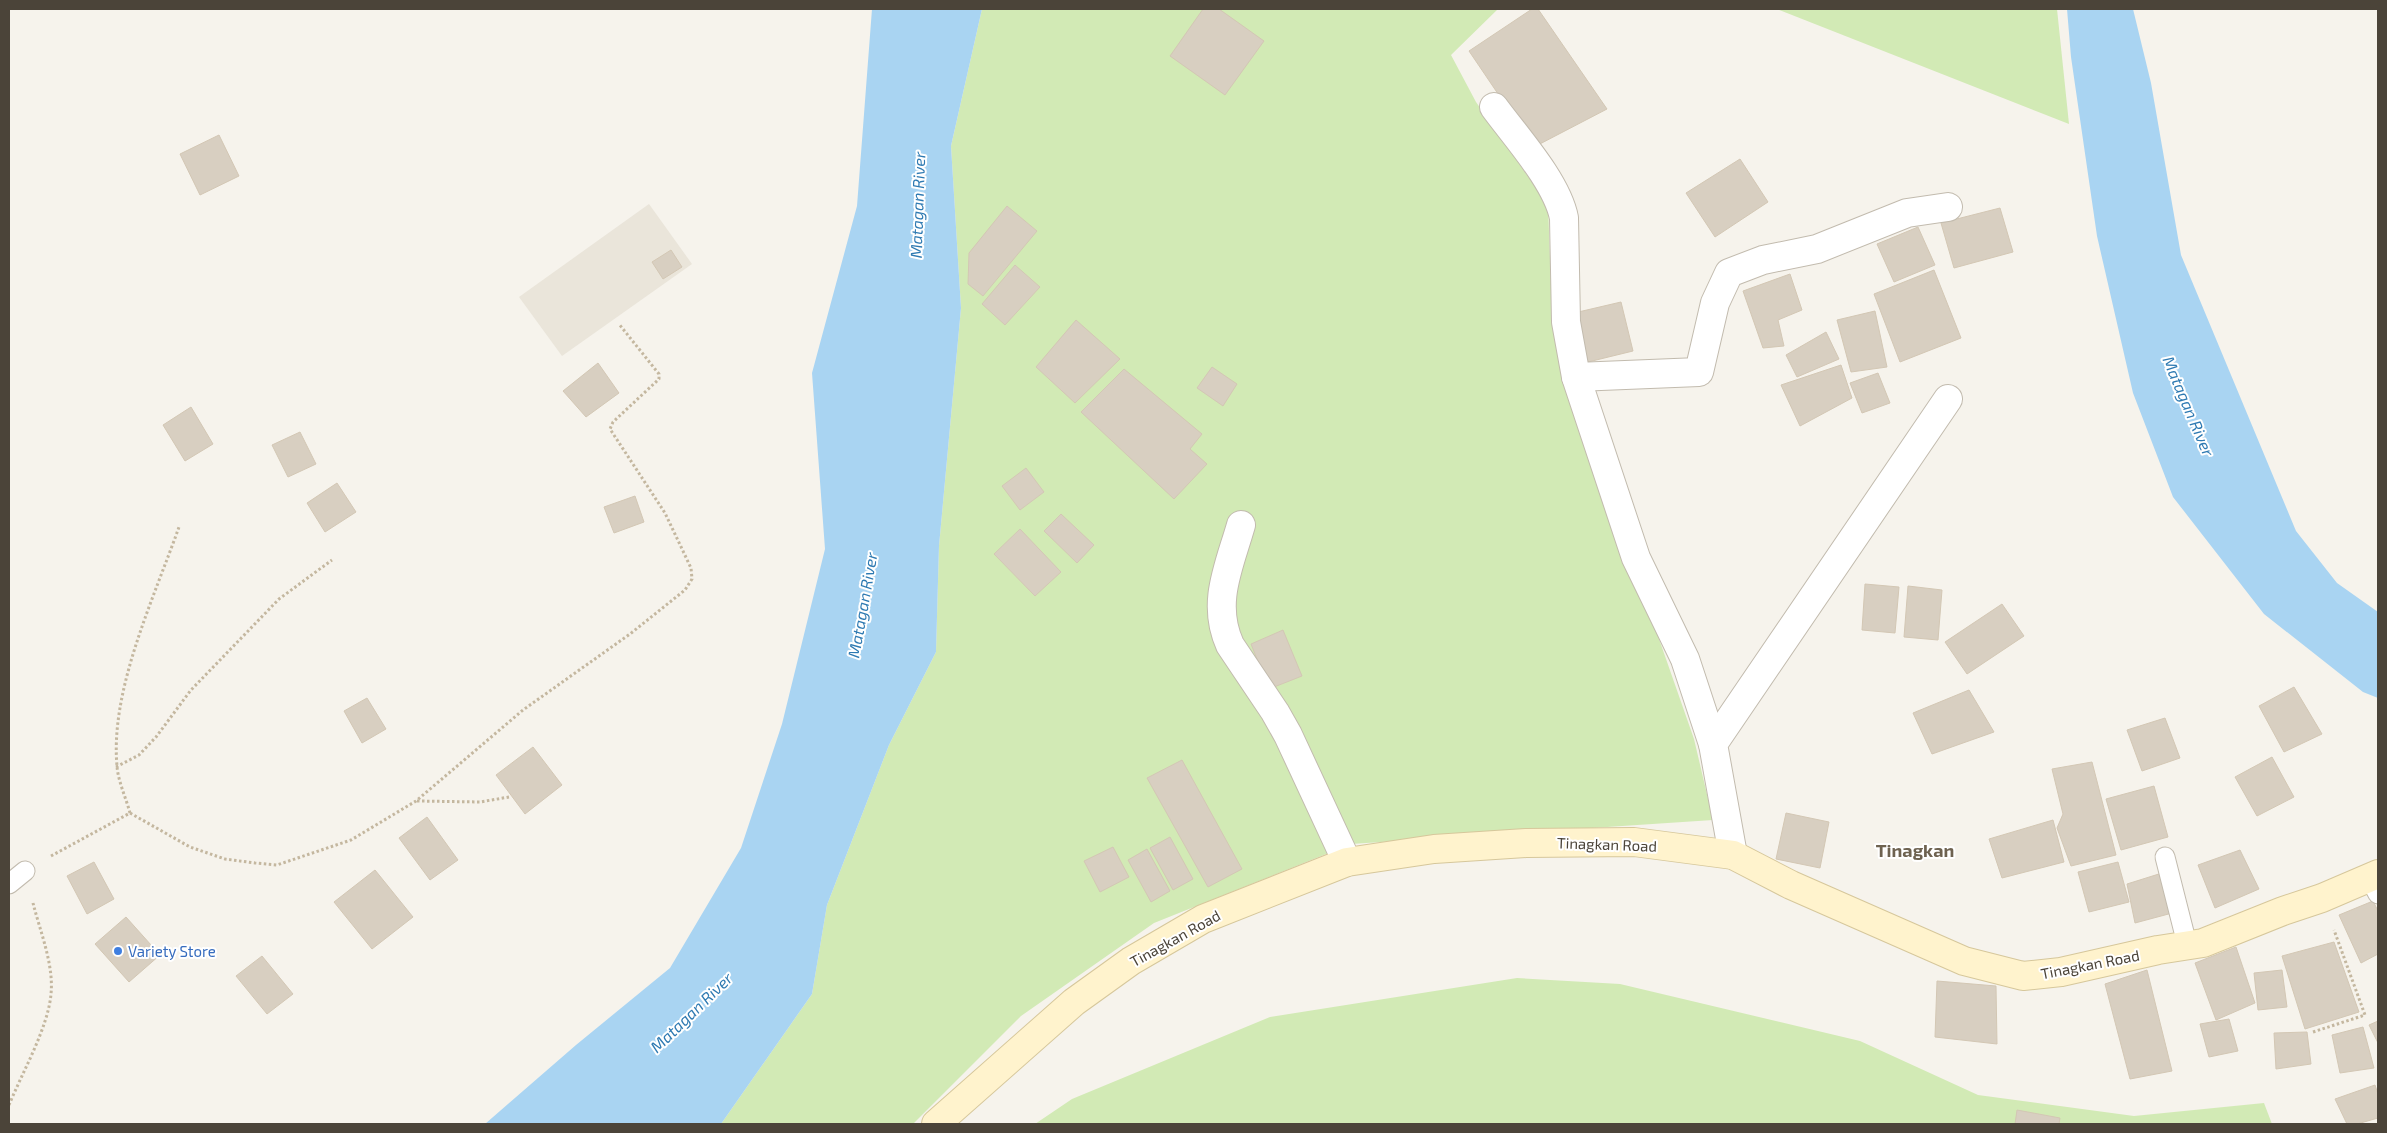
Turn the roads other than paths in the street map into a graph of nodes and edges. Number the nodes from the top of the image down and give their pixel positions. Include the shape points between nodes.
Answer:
1 (1494, 107) dead end
2 (1948, 207) dead end
3 (1576, 377) junction
4 (1948, 399) dead end
5 (1241, 525) dead end
6 (1713, 744) junction
7 (1733, 855) junction
8 (2165, 857) dead end
9 (1347, 862) junction
10 (25, 870) road end
11 (2375, 882) edge
12 (9, 884) edge
13 (2187, 944) junction
14 (936, 1124) edge

1 - 3 street via 1550,185 1562,210 1566,322
2 - 3 street via 1907,213 1817,249 1763,260 1729,272 1715,303 1699,372
3 - 6 street via 1636,558 1685,659
4 - 6 street
5 - 9 street via 1221,596 1221,622 1230,645 1288,735
6 - 7 street
7 - 9 street, Tinagkan Road via 1634,842 1526,843 1434,848
7 - 13 street, Tinagkan Road via 1791,885 1964,961 2023,976 2061,972
8 - 13 lane
9 - 14 street, Tinagkan Road via 1203,920 1131,961 1074,1002
10 - 12 lane
11 - 13 street, Tinagkan Road via 2283,910 2203,943

